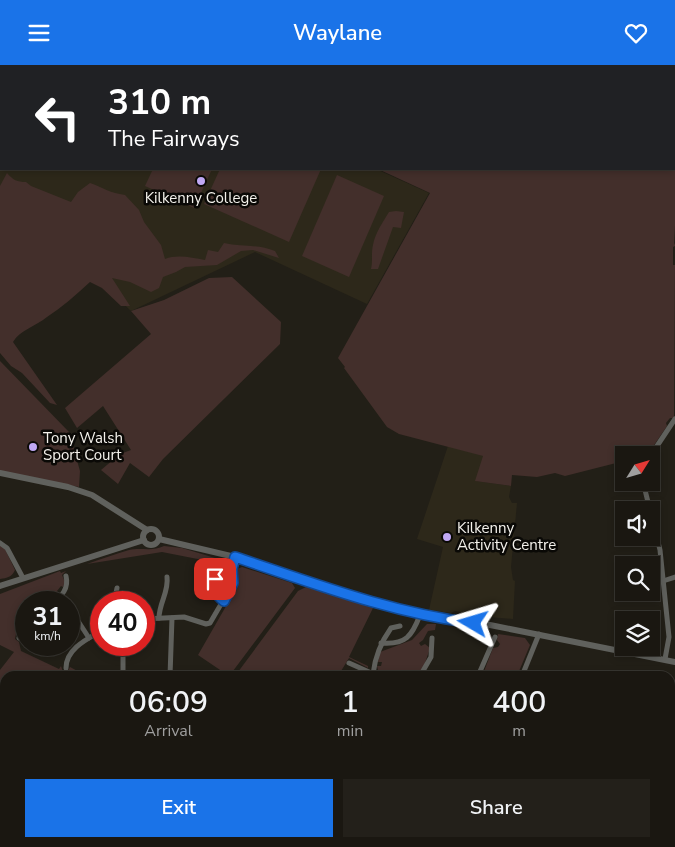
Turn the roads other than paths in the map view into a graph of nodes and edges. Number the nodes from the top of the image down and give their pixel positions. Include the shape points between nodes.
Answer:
1 (675, 419) edge
2 (657, 446) edge
3 (0, 473) edge
4 (147, 530) junction
5 (159, 539) junction
6 (144, 540) junction
7 (0, 543) edge
8 (659, 546) edge
9 (235, 557) junction
10 (218, 573) dead end
11 (66, 577) dead end
12 (167, 577) dead end
13 (675, 577) edge
14 (23, 578) junction
15 (664, 581) junction
16 (0, 586) edge
17 (117, 588) dead end
18 (64, 591) edge
19 (116, 591) edge
20 (224, 601) junction
21 (420, 615) junction
22 (155, 618) edge
23 (159, 618) junction
24 (172, 618) junction
25 (80, 624) edge
26 (400, 626) dead end
27 (539, 634) junction
28 (495, 637) dead end
29 (89, 638) joint
30 (432, 638) dead end
31 (381, 643) junction
32 (492, 643) junction
33 (499, 645) dead end
34 (123, 656) edge
35 (665, 659) junction
36 (675, 661) edge
37 (349, 663) dead end
38 (66, 668) dead end
39 (123, 671) edge
40 (170, 671) edge
41 (367, 671) edge
42 (376, 671) edge
43 (423, 671) edge
44 (480, 671) edge
45 (524, 671) edge

1 - 2 street
3 - 4 street via 92,495
4 - 5 street via 156,531
4 - 6 street
5 - 6 street via 152,545
5 - 9 street
6 - 14 street
7 - 14 street via 7,548
8 - 15 street
9 - 20 street via 233,583
9 - 21 street
10 - 20 street via 214,591
11 - 18 street
12 - 23 street via 167,591
13 - 15 street
14 - 16 street
15 - 35 street via 669,637
17 - 19 street
20 - 24 street via 208,624 184,617
21 - 27 street
21 - 31 street via 410,637 390,644
22 - 23 street
23 - 24 street
24 - 40 street
25 - 29 street
26 - 31 street via 391,628
27 - 35 street
27 - 45 street
28 - 32 street
29 - 38 street via 67,657
30 - 43 street via 431,657
31 - 42 street
32 - 33 street
32 - 44 street
34 - 39 street
35 - 36 street
37 - 41 street

